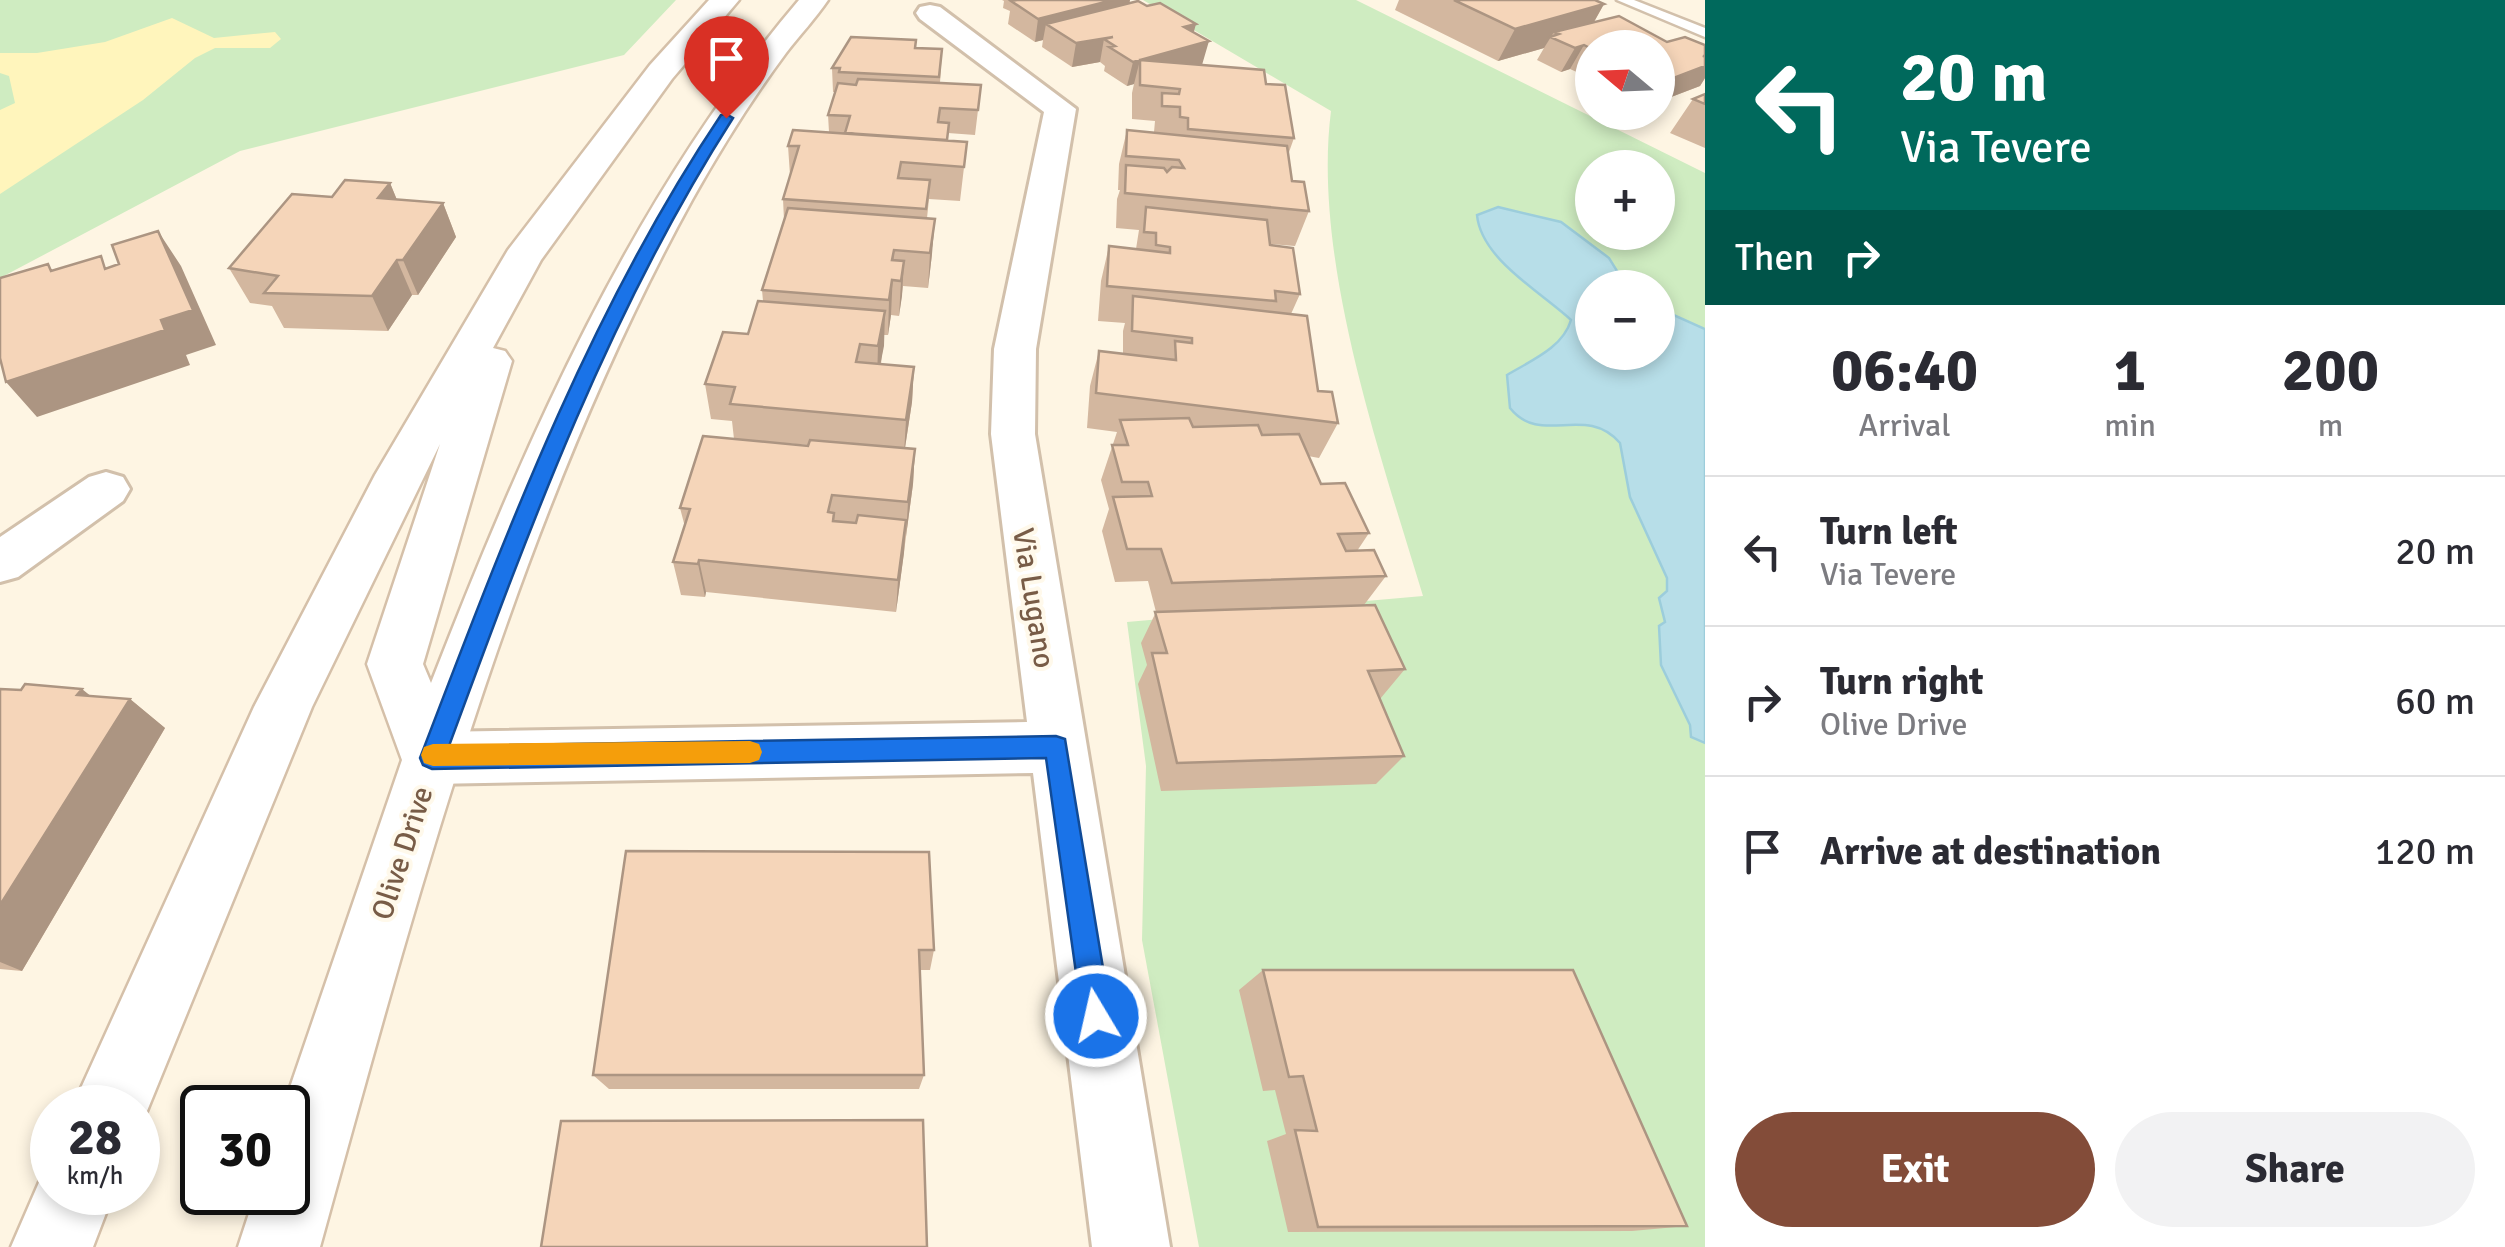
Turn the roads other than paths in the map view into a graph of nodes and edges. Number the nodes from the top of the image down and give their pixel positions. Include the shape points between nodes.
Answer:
1 (725, 0) edge
2 (814, 0) edge
3 (1624, 0) edge
4 (930, 14) dead end
5 (1705, 33) edge
6 (522, 258) junction
7 (106, 489) dead end
8 (0, 563) edge
9 (1056, 747) junction
10 (432, 758) junction
11 (120, 1085) edge
12 (65, 1215) edge
13 (52, 1247) edge
14 (279, 1247) edge
15 (1130, 1247) edge

1 - 6 main road via 660,72
2 - 10 main road, Olive Drive via 746,86 684,182 605,330 526,509
3 - 5 lane
4 - 9 street, Via Lugano via 1060,110 1015,349 1012,434
6 - 10 main road via 395,664
6 - 11 main road via 400,474 284,707
7 - 8 street
9 - 10 street
9 - 15 street, Via Lugano
10 - 14 main road, Olive Drive
12 - 13 main road

